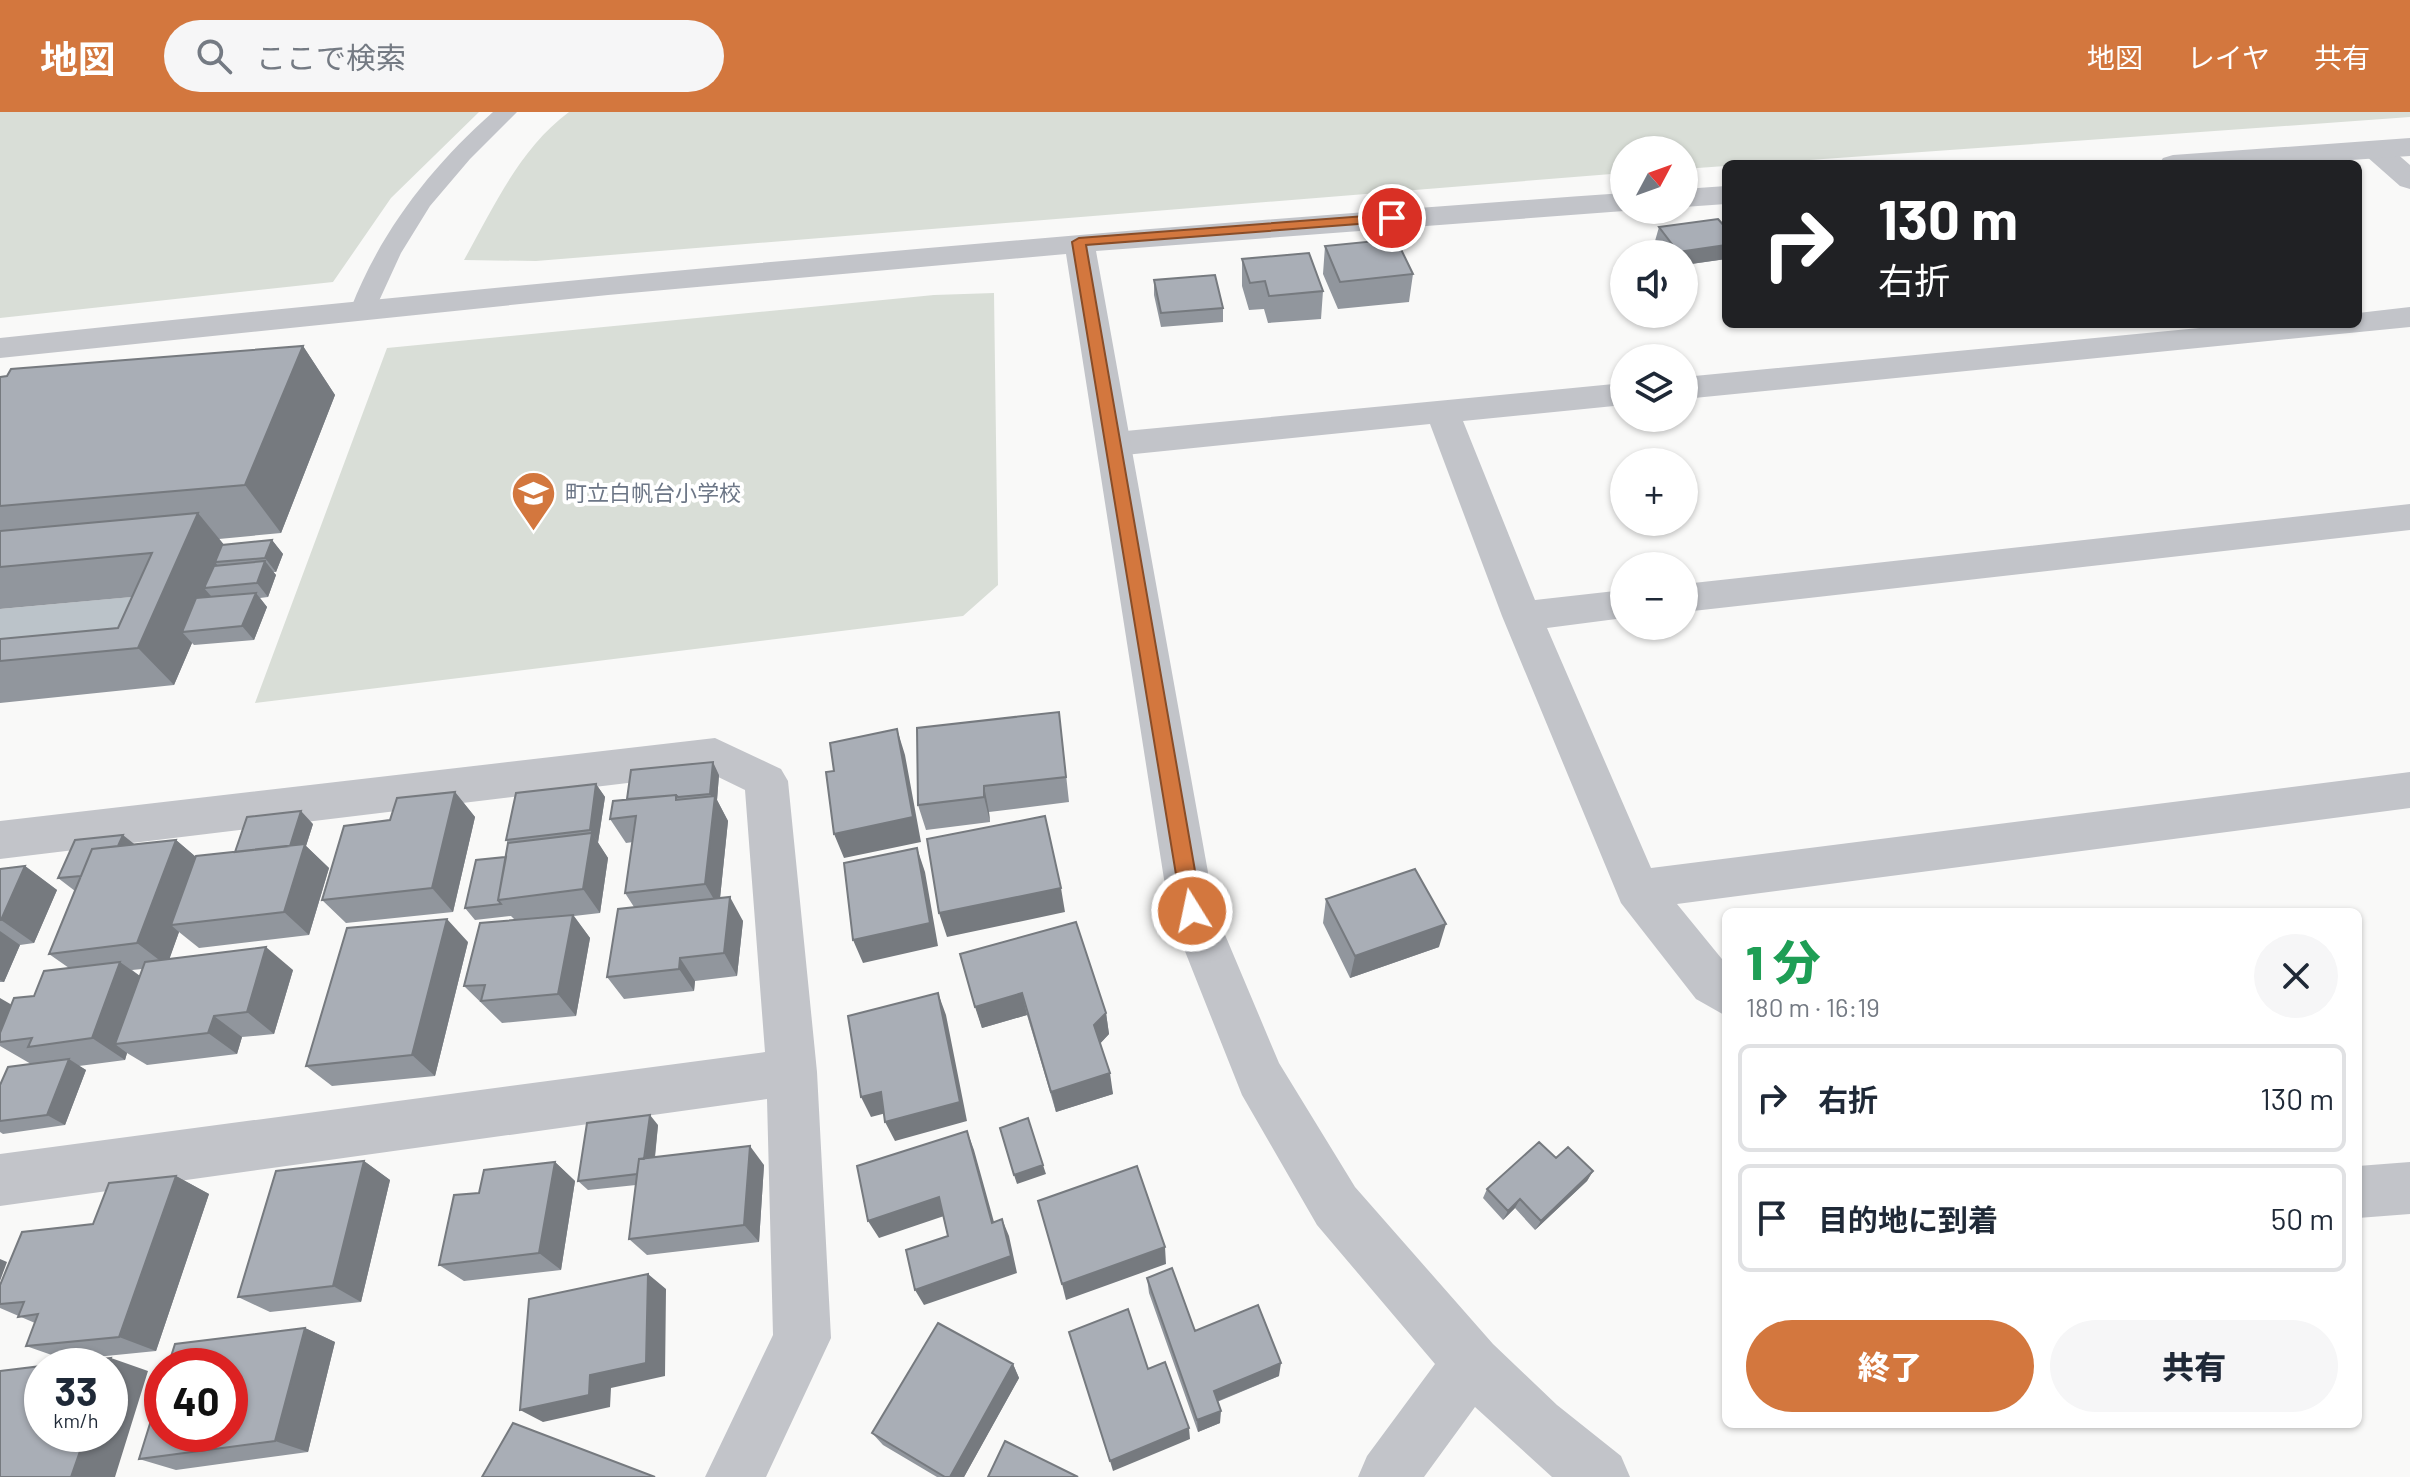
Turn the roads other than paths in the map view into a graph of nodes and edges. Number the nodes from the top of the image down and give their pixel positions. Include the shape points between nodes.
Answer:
1 (506, 112) edge
2 (2410, 147) edge
3 (2376, 150) junction
4 (2231, 160) edge
5 (2410, 180) edge
6 (1722, 195) edge
7 (1698, 197) edge
8 (1610, 203) edge
9 (1079, 242) junction
10 (364, 308) junction
11 (2410, 317) edge
12 (2362, 323) edge
13 (2302, 328) edge
14 (0, 348) edge
15 (1698, 387) edge
16 (1610, 395) edge
17 (1442, 411) junction
18 (1115, 444) junction
19 (2410, 517) edge
20 (1698, 596) edge
21 (1610, 606) edge
22 (1522, 616) junction
23 (2410, 790) edge
24 (0, 840) edge
25 (1637, 889) junction
26 (1722, 991) edge
27 (792, 1072) junction
28 (0, 1180) edge
29 (2410, 1188) edge
30 (2362, 1192) edge
31 (1473, 1364) junction
32 (735, 1477) edge
33 (1388, 1477) edge
34 (1600, 1477) edge

1 - 10 lane via 418,205
2 - 3 street
3 - 4 street
3 - 5 street
6 - 7 street
8 - 9 street
9 - 10 street
9 - 18 street
10 - 14 street
11 - 12 street
13 - 15 street
16 - 17 street
17 - 18 street
17 - 22 street
18 - 31 street via 1192,911 1260,1078 1336,1206
19 - 20 street
21 - 22 street
22 - 25 street
23 - 25 street
24 - 27 street via 715,755 766,781
25 - 26 street
27 - 28 street
27 - 32 street via 802,1338
29 - 30 street
31 - 33 street
31 - 34 street via 1536,1426

